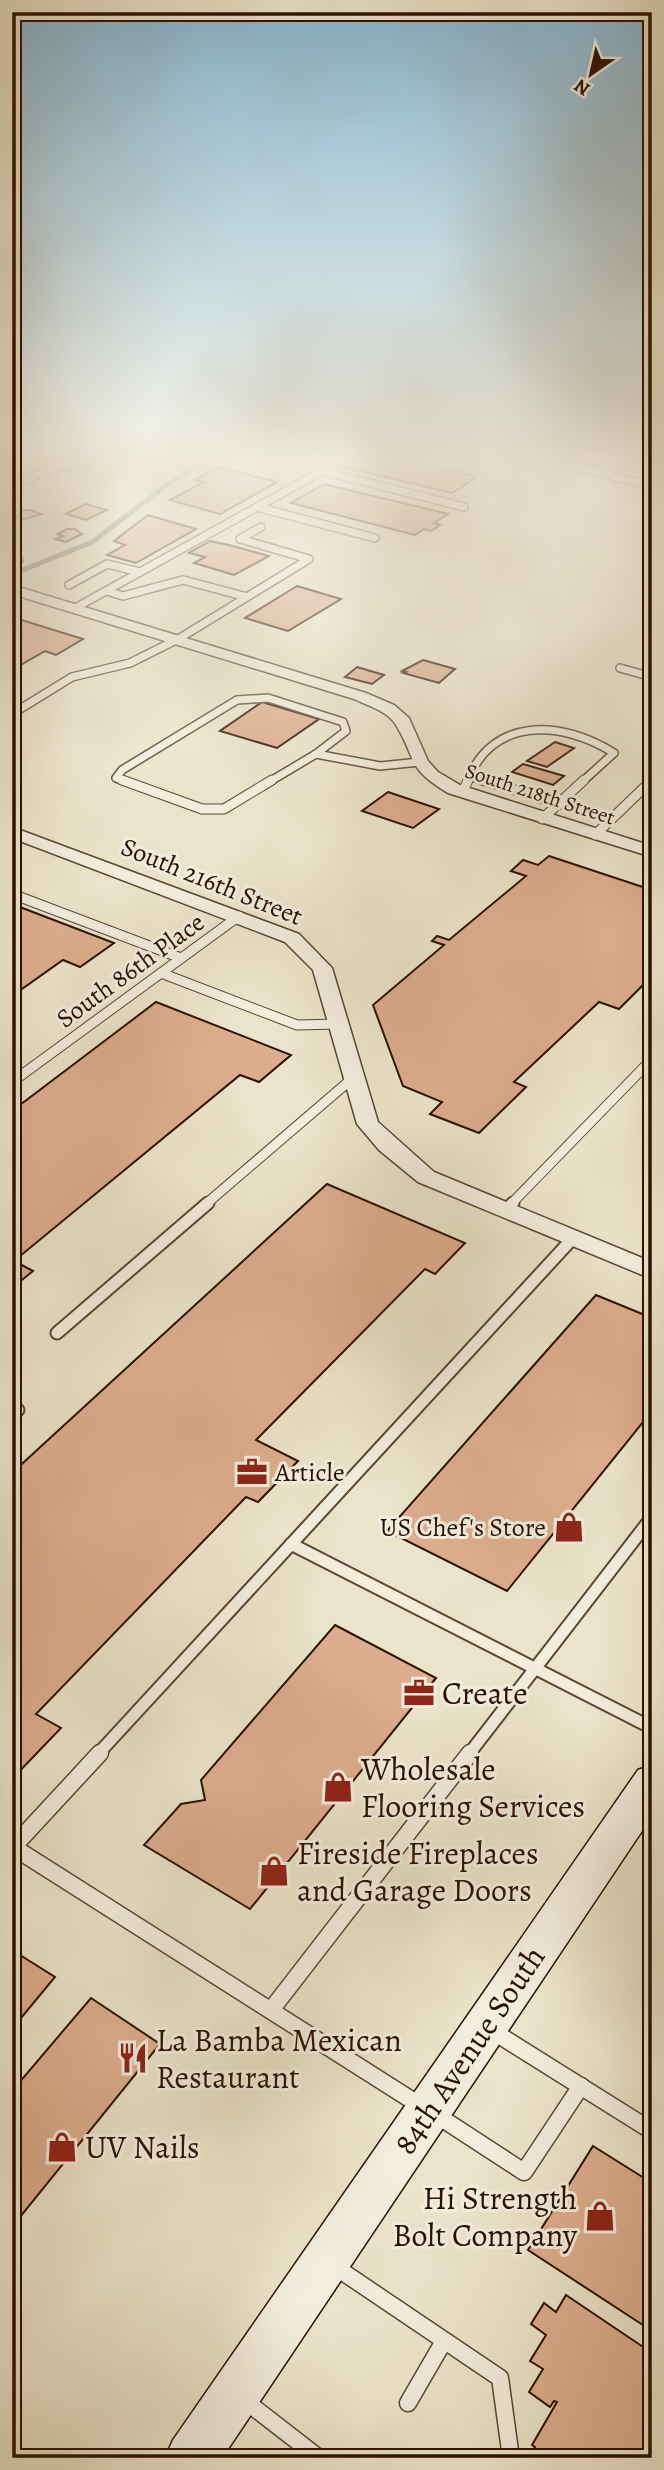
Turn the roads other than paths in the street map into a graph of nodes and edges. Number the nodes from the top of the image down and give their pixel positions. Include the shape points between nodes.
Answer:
1 (91, 572) edge
2 (140, 572) edge
3 (287, 572) edge
4 (69, 584) dead end
5 (12, 589) edge
6 (107, 591) junction
7 (247, 597) junction
8 (77, 607) junction
9 (180, 638) junction
10 (620, 668) dead end
11 (652, 677) edge
12 (12, 714) edge
13 (316, 754) junction
14 (420, 762) junction
15 (468, 776) junction
16 (652, 780) edge
17 (463, 792) junction
18 (560, 804) junction
19 (542, 819) junction
20 (12, 832) edge
21 (595, 835) junction
22 (652, 852) edge
23 (12, 894) edge
24 (239, 916) junction
25 (181, 958) junction
26 (161, 973) junction
27 (338, 1024) junction
28 (652, 1059) edge
29 (354, 1077) junction
30 (12, 1082) edge
31 (506, 1210) junction
32 (573, 1238) junction
33 (652, 1271) edge
34 (57, 1333) dead end
35 (12, 1407) edge
36 (12, 1415) edge
37 (652, 1517) edge
38 (292, 1544) junction
39 (533, 1667) junction
40 (652, 1728) edge
41 (650, 1789) edge
42 (13, 1847) edge
43 (271, 2010) junction
44 (485, 2027) junction
45 (581, 2086) junction
46 (428, 2110) junction
47 (652, 2131) edge
48 (326, 2260) junction
49 (444, 2341) junction
50 (235, 2393) junction
51 (408, 2403) dead end
52 (191, 2458) edge
53 (320, 2458) edge
54 (511, 2458) edge

1 - 4 lane
2 - 6 lane
3 - 7 lane
5 - 8 street, South 218th Street
6 - 7 lane via 123,596 183,580
6 - 8 lane
7 - 9 lane
8 - 9 street, South 218th Street
9 - 12 lane via 130,663 72,677
9 - 14 street, South 218th Street via 388,708 403,721
10 - 11 lane
13 - 13 lane via 224,809 202,809 116,778 133,763 246,699 268,698 343,722 346,731
13 - 14 lane via 380,766
14 - 17 street, South 218th Street via 432,776
15 - 17 lane
15 - 18 lane
15 - 18 lane via 475,761 508,734 529,728 568,735 614,752
16 - 21 lane
17 - 19 street, South 218th Street
18 - 19 lane
19 - 21 street, South 218th Street
20 - 24 street, South 216th Street
21 - 22 street, South 218th Street
23 - 25 lane
24 - 25 lane, South 86th Place
24 - 27 street, South 216th Street via 292,938 307,950 322,968
25 - 26 lane, South 86th Place
26 - 27 lane via 297,1025
26 - 30 lane, South 86th Place
27 - 29 street, South 216th Street
28 - 31 lane
29 - 31 street, South 216th Street via 368,1124 387,1145 426,1177
29 - 34 lane
31 - 32 street, South 216th Street
32 - 33 street, South 216th Street
32 - 38 lane
35 - 36 lane via 18,1410
37 - 39 lane
38 - 39 lane
38 - 42 lane
39 - 40 lane
39 - 43 lane
41 - 44 main road, 84th Avenue South
42 - 43 lane
43 - 46 lane
44 - 45 lane
44 - 46 main road, 84th Avenue South
45 - 46 lane via 524,2172
45 - 47 lane
46 - 48 main road, 84th Avenue South
48 - 49 lane
48 - 50 main road, 84th Avenue South
49 - 51 lane
49 - 54 lane via 500,2378
50 - 52 main road, 84th Avenue South
50 - 53 lane

